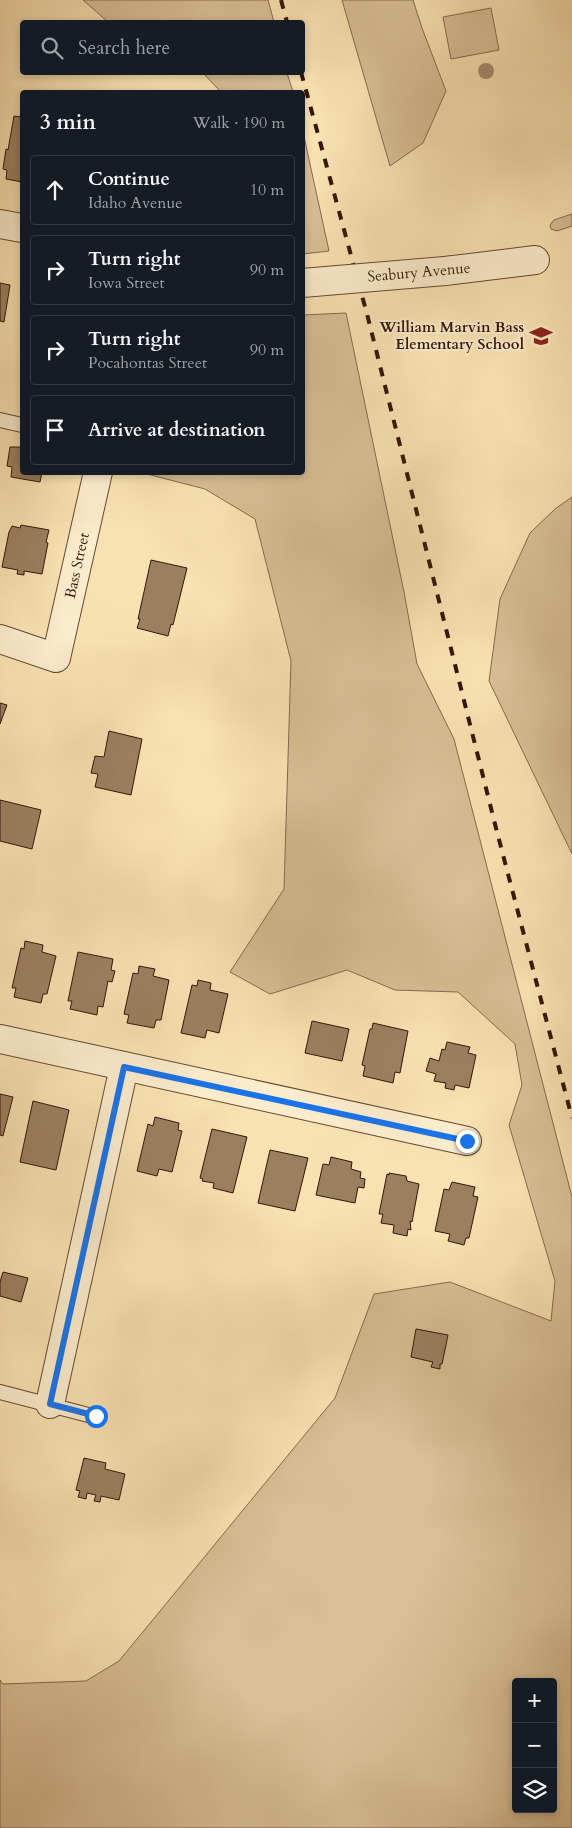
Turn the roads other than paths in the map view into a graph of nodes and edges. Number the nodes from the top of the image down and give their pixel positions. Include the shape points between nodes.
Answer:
1 (0, 224) edge
2 (20, 228) edge
3 (535, 260) dead end
4 (305, 283) edge
5 (0, 420) edge
6 (20, 425) edge
7 (97, 475) edge
8 (0, 639) edge
9 (0, 1039) edge
10 (124, 1067) junction
11 (467, 1141) dead end
12 (0, 1392) edge
13 (50, 1404) junction
14 (96, 1416) dead end

1 - 2 street
3 - 4 street, Seabury Avenue, bridge
5 - 6 lane
7 - 8 street, Bass Street via 56,658
9 - 10 street
10 - 11 street
10 - 13 street
12 - 13 lane
13 - 14 lane

